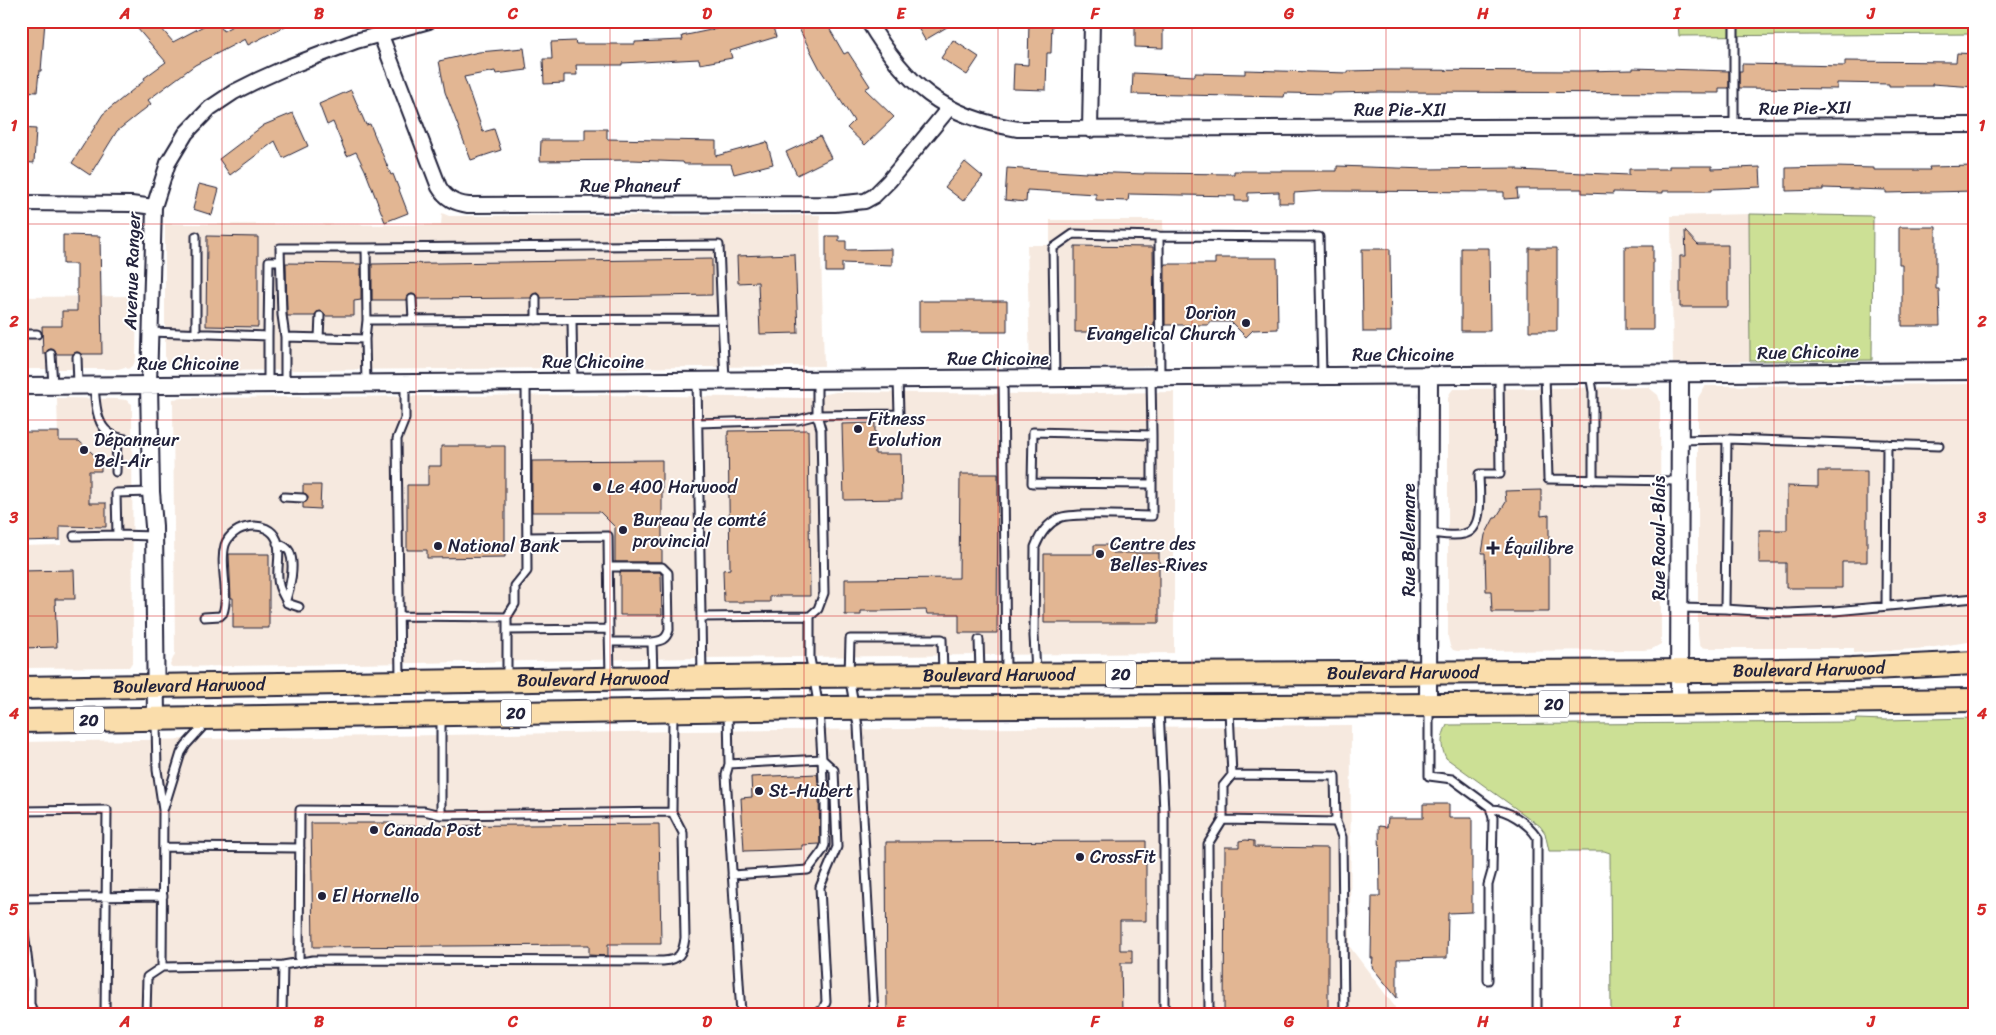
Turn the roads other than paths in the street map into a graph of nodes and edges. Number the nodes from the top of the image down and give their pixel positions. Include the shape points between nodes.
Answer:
1 (429, 21) edge
2 (868, 21) edge
3 (1092, 21) edge
4 (1734, 21) edge
5 (380, 34) junction
6 (949, 108) junction
7 (1975, 125) edge
8 (1734, 127) junction
9 (1090, 130) junction
10 (21, 203) edge
11 (154, 207) junction
12 (196, 236) dead end
13 (1159, 236) junction
14 (366, 248) junction
15 (280, 261) junction
16 (536, 298) dead end
17 (412, 300) dead end
18 (320, 316) dead end
19 (722, 319) junction
20 (367, 320) junction
21 (413, 320) junction
22 (536, 320) junction
23 (572, 320) junction
24 (150, 332) junction
25 (21, 334) edge
26 (37, 334) dead end
27 (196, 334) junction
28 (268, 336) junction
29 (285, 337) junction
30 (319, 338) junction
31 (365, 339) junction
32 (52, 354) dead end
33 (77, 357) dead end
34 (1975, 371) edge
35 (1545, 374) junction
36 (1590, 374) junction
37 (1680, 374) junction
38 (1429, 375) junction
39 (1498, 375) junction
40 (1322, 376) junction
41 (1156, 377) junction
42 (1055, 378) junction
43 (817, 379) junction
44 (898, 379) junction
45 (1003, 379) junction
46 (725, 380) junction
47 (697, 381) junction
48 (526, 382) junction
49 (574, 382) junction
50 (366, 383) junction
51 (405, 383) junction
52 (149, 384) junction
53 (268, 384) junction
54 (285, 384) junction
55 (53, 385) junction
56 (86, 385) junction
57 (21, 386) edge
58 (817, 415) junction
59 (698, 423) junction
60 (1152, 434) junction
61 (117, 437) junction
62 (1726, 439) junction
63 (1679, 440) junction
64 (151, 441) junction
65 (1887, 444) junction
66 (1939, 446) dead end
67 (116, 472) dead end
68 (1593, 480) junction
69 (1679, 481) junction
70 (1152, 484) junction
71 (151, 492) junction
72 (284, 497) dead end
73 (303, 498) dead end
74 (1429, 533) junction
75 (117, 535) junction
76 (74, 536) dead end
77 (155, 536) junction
78 (527, 538) junction
79 (277, 543) junction
80 (608, 567) junction
81 (1975, 598) edge
82 (286, 600) junction
83 (1886, 606) junction
84 (299, 607) dead end
85 (1679, 608) junction
86 (1724, 609) junction
87 (400, 616) junction
88 (810, 616) junction
89 (204, 617) dead end
90 (507, 617) junction
91 (701, 617) junction
92 (609, 629) junction
93 (507, 630) junction
94 (979, 640) dead end
95 (610, 642) junction
96 (652, 642) junction
97 (1975, 662) edge
98 (1679, 671) junction
99 (1429, 672) junction
100 (980, 675) junction
101 (1006, 675) junction
102 (1036, 675) junction
103 (813, 676) junction
104 (849, 676) junction
105 (943, 676) junction
106 (702, 678) junction
107 (610, 679) junction
108 (653, 679) junction
109 (507, 681) junction
110 (400, 683) junction
111 (156, 687) junction
112 (21, 688) edge
113 (1975, 700) edge
114 (1680, 703) junction
115 (1428, 705) junction
116 (1159, 707) junction
117 (1229, 707) junction
118 (819, 708) junction
119 (854, 708) junction
120 (673, 710) junction
121 (728, 710) junction
122 (441, 715) junction
123 (212, 718) junction
124 (156, 720) junction
125 (21, 721) edge
126 (822, 759) junction
127 (730, 764) junction
128 (1232, 775) junction
129 (823, 782) dead end
130 (824, 797) dead end
131 (1491, 809) junction
132 (163, 810) junction
133 (21, 811) edge
134 (672, 812) junction
135 (441, 815) junction
136 (1223, 820) junction
137 (1336, 822) junction
138 (163, 847) junction
139 (300, 848) junction
140 (732, 875) junction
141 (162, 896) junction
142 (106, 897) junction
143 (21, 898) edge
144 (21, 909) edge
145 (298, 962) junction
146 (283, 965) junction
147 (162, 967) junction
148 (1488, 980) dead end
149 (1537, 1010) dead end
150 (34, 1014) edge
151 (105, 1014) edge
152 (146, 1014) edge
153 (282, 1014) edge
154 (741, 1014) edge
155 (814, 1014) edge
156 (874, 1014) edge
157 (1164, 1014) edge
158 (1209, 1014) edge
159 (1344, 1014) edge

1 - 5 street, Avenue Ranger
2 - 6 street, Rue Pie-XII via 891,58 911,80
3 - 9 street
4 - 8 lane
5 - 6 street, Rue Phaneuf via 439,187 452,201 468,205 835,204 865,201 882,189
5 - 11 street, Avenue Ranger via 285,68 234,92 210,108 175,149 163,174
6 - 9 street, Rue Pie-XII via 982,122 1018,129
7 - 8 street, Rue Pie-XII
8 - 9 street, Rue Pie-XII
10 - 11 street
11 - 24 street, Avenue Ranger
12 - 27 lane
13 - 40 lane via 1318,237
13 - 41 lane
13 - 42 lane via 1074,234 1053,248
14 - 15 lane via 280,248
14 - 19 lane via 718,245
14 - 20 lane
15 - 28 lane via 269,261
15 - 29 lane
16 - 22 lane
17 - 21 lane
18 - 30 lane
19 - 23 lane
19 - 46 lane
20 - 21 lane
20 - 31 lane
21 - 22 lane
22 - 23 lane
23 - 49 lane
24 - 27 lane
24 - 52 street, Avenue Ranger
25 - 26 lane
27 - 28 lane
28 - 53 lane
29 - 30 lane
29 - 54 lane
30 - 31 lane
31 - 50 lane
32 - 55 lane
33 - 56 lane
34 - 37 street, Rue Chicoine
35 - 36 street, Rue Chicoine
35 - 39 street, Rue Chicoine
35 - 68 lane via 1548,479
36 - 37 street, Rue Chicoine
36 - 68 lane
37 - 63 street, Rue Raoul-Blais
38 - 39 street, Rue Chicoine
38 - 40 street, Rue Chicoine
38 - 74 street, Rue Bellemare
39 - 74 lane via 1500,474 1479,474 1478,517 1474,528 1462,535
40 - 41 street, Rue Chicoine
41 - 42 street, Rue Chicoine
41 - 60 lane
42 - 45 street, Rue Chicoine
43 - 44 street, Rue Chicoine
43 - 46 street, Rue Chicoine
43 - 58 lane
44 - 45 street, Rue Chicoine
44 - 58 lane via 899,414
45 - 101 lane
46 - 47 street, Rue Chicoine
47 - 49 street, Rue Chicoine
47 - 59 lane
48 - 49 street, Rue Chicoine
48 - 51 street, Rue Chicoine
48 - 78 lane
50 - 51 street, Rue Chicoine
50 - 54 street, Rue Chicoine
51 - 87 lane via 405,420 397,439
52 - 53 street, Rue Chicoine
52 - 56 street, Rue Chicoine
52 - 64 street, Avenue Ranger
53 - 54 street, Rue Chicoine
55 - 56 street, Rue Chicoine
55 - 57 street, Rue Chicoine
56 - 61 lane via 104,429
58 - 59 lane via 798,420
58 - 88 lane via 821,429 824,593 818,609
59 - 91 lane
60 - 70 lane
60 - 70 lane via 1033,432 1032,483
61 - 64 lane
61 - 67 lane
62 - 63 lane
62 - 65 lane
62 - 86 lane
63 - 69 street, Rue Raoul-Blais
64 - 71 street, Avenue Ranger
65 - 66 lane
65 - 83 lane
68 - 69 lane
69 - 85 street, Rue Raoul-Blais
70 - 102 lane via 1152,516 1062,517 1038,538 1035,547
71 - 75 lane via 116,493
71 - 77 street, Avenue Ranger
72 - 73 lane
74 - 99 street, Rue Bellemare
75 - 76 lane
75 - 77 lane
77 - 111 street, Avenue Ranger
78 - 80 lane via 608,536
78 - 90 lane via 527,571 515,586 515,604
79 - 82 lane via 279,585
79 - 82 lane via 290,554 291,585
79 - 89 lane via 274,534 264,528 246,526 232,534 225,545 226,598 223,613
80 - 92 lane
80 - 96 lane via 662,568 668,573 670,630 663,640
81 - 83 lane
82 - 84 lane via 289,605
83 - 86 lane via 1787,613
85 - 86 lane
85 - 98 street, Rue Raoul-Blais
87 - 90 lane
87 - 110 lane
88 - 91 lane
88 - 103 lane
90 - 93 lane
91 - 106 lane
92 - 93 lane
92 - 95 lane
93 - 109 lane
94 - 100 lane
95 - 96 lane
95 - 107 lane
96 - 108 lane
97 - 98 highway, Boulevard Harwood / 20 via 1852,669
98 - 99 highway, Boulevard Harwood / 20
98 - 114 street, Rue Raoul-Blais
99 - 102 highway, Boulevard Harwood / 20
99 - 115 street, Rue Bellemare
100 - 101 highway, Boulevard Harwood / 20
100 - 105 highway, Boulevard Harwood / 20
101 - 102 highway, Boulevard Harwood / 20
103 - 104 highway, Boulevard Harwood / 20
103 - 106 highway, Boulevard Harwood / 20
103 - 118 lane
104 - 105 highway, Boulevard Harwood / 20
104 - 105 lane via 850,639 942,639
104 - 119 lane
106 - 108 highway, Boulevard Harwood / 20
107 - 108 highway, Boulevard Harwood / 20
107 - 109 highway, Boulevard Harwood / 20
109 - 110 highway, Boulevard Harwood / 20
110 - 111 highway, Boulevard Harwood / 20
111 - 112 highway, Boulevard Harwood / 20
111 - 124 street, Avenue Ranger
113 - 114 highway, Boulevard Harwood / 20
114 - 115 highway, Boulevard Harwood / 20
115 - 117 highway, Boulevard Harwood / 20
115 - 131 lane via 1429,776 1452,779
116 - 117 highway, Boulevard Harwood / 20
116 - 119 highway, Boulevard Harwood / 20
116 - 157 lane via 1164,811
117 - 128 lane
118 - 119 highway, Boulevard Harwood / 20
118 - 121 highway, Boulevard Harwood / 20
118 - 126 lane
119 - 156 lane via 858,726
120 - 121 highway, Boulevard Harwood / 20
120 - 122 highway, Boulevard Harwood / 20
120 - 134 lane
121 - 127 lane
122 - 123 highway, Boulevard Harwood / 20
122 - 135 lane
123 - 124 highway, Boulevard Harwood / 20
123 - 132 lane via 181,753
124 - 125 highway, Boulevard Harwood / 20
124 - 132 lane via 157,770
126 - 127 lane
126 - 129 lane
126 - 155 lane via 834,770 837,847 820,887 826,1002 823,1009
127 - 140 lane via 726,775
128 - 136 lane via 1223,786
128 - 137 lane via 1336,776
130 - 140 lane via 825,845 808,870
131 - 148 lane
131 - 149 lane via 1507,812 1536,836
132 - 138 lane
133 - 142 lane via 107,810
134 - 135 lane
134 - 145 lane via 682,833 685,938 684,950 673,960
135 - 139 lane via 424,811 300,810
136 - 137 lane
136 - 158 lane via 1208,844
137 - 159 lane via 1342,837
138 - 139 lane
138 - 141 lane
139 - 145 lane
140 - 154 lane
141 - 142 lane
141 - 147 lane
142 - 143 lane
142 - 151 lane
144 - 150 lane via 30,1004
145 - 146 lane
146 - 147 lane
146 - 153 lane
147 - 152 lane via 147,977

